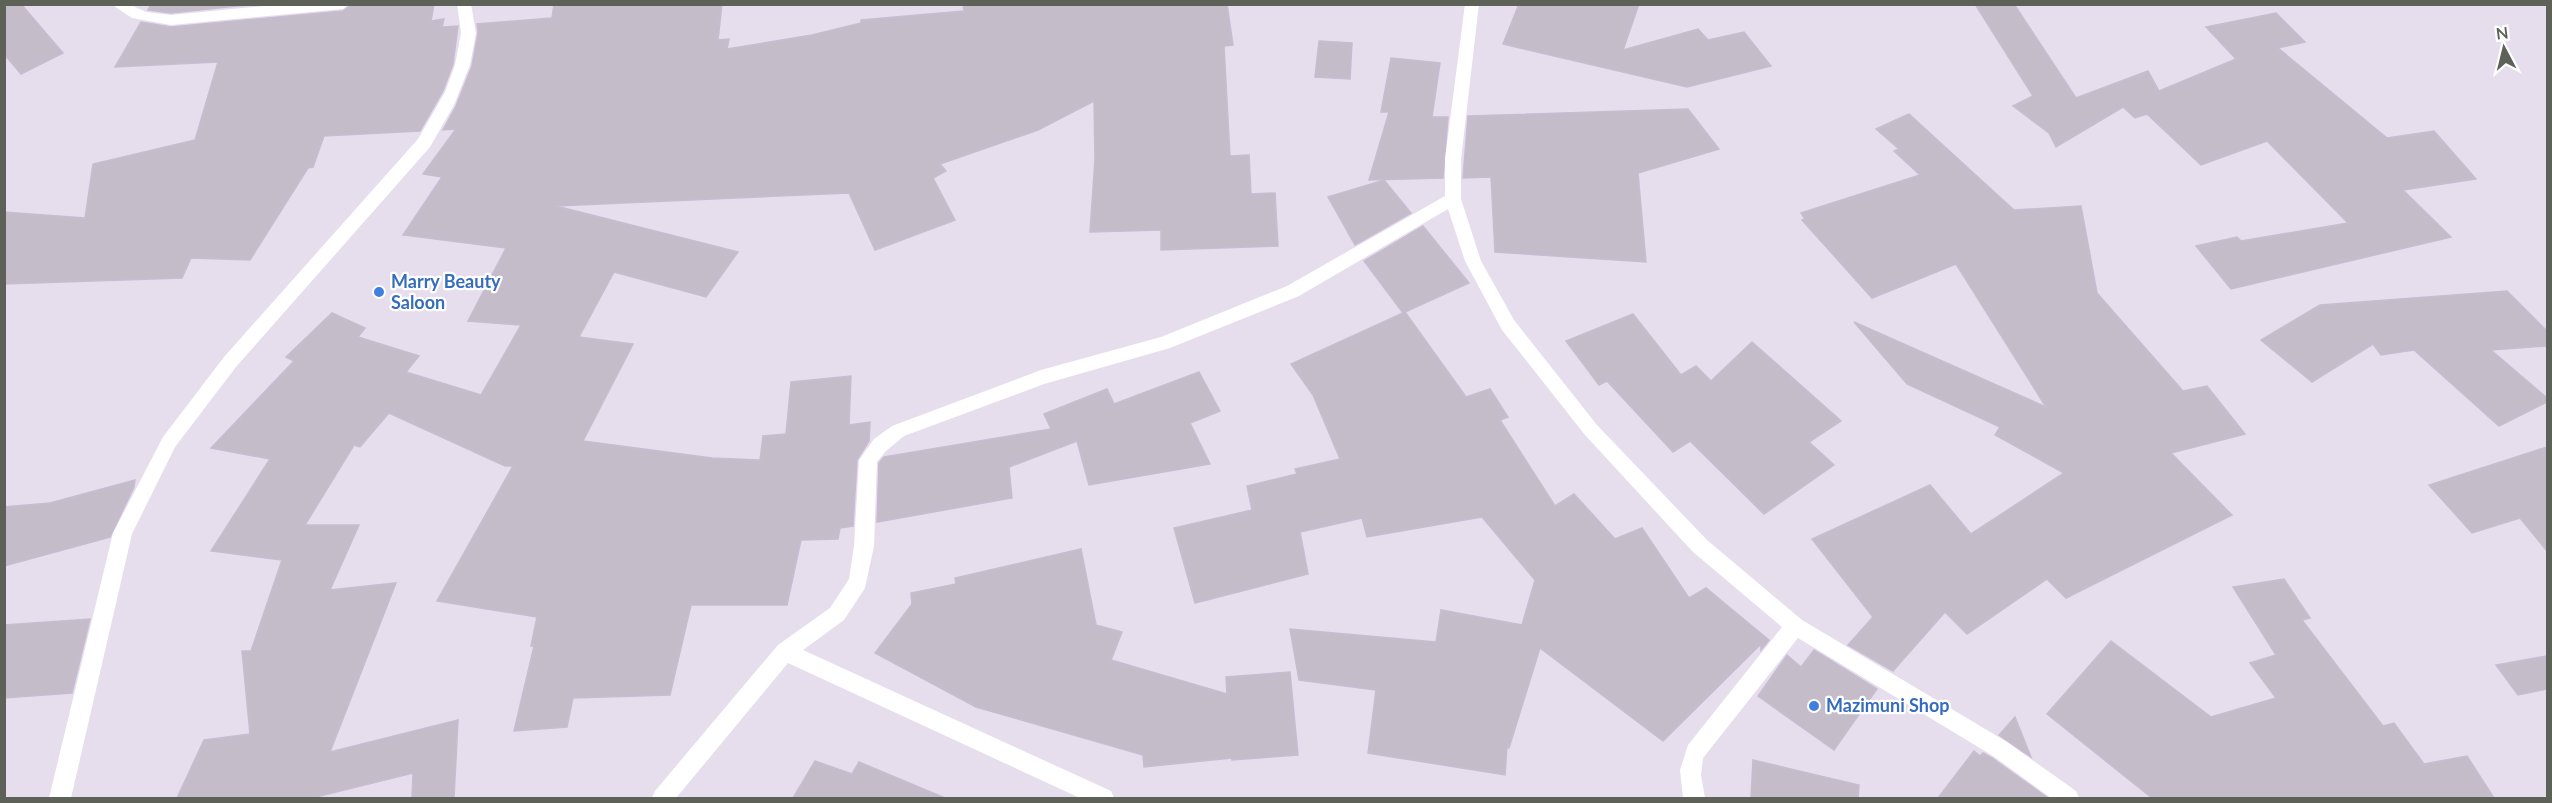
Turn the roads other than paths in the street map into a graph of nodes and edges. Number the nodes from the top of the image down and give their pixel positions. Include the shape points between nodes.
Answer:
1 (118, 4) edge
2 (343, 4) edge
3 (464, 4) edge
4 (1472, 4) edge
5 (1453, 199) junction
6 (1795, 626) junction
7 (785, 652) junction
8 (60, 798) edge
9 (663, 798) edge
10 (1103, 798) edge
11 (1694, 798) edge
12 (2068, 798) edge

1 - 2 street via 150,19 171,20
3 - 8 street via 468,36 460,76 424,143 230,362 169,442 123,533
4 - 5 street via 1453,159
5 - 6 street via 1473,261 1508,325 1591,430 1700,546
5 - 7 street via 1293,291 1164,343 1041,377 898,432 868,460 864,546 858,582 837,614
6 - 11 street via 1695,752 1689,778
6 - 12 street via 2000,749
7 - 9 street
7 - 10 street

